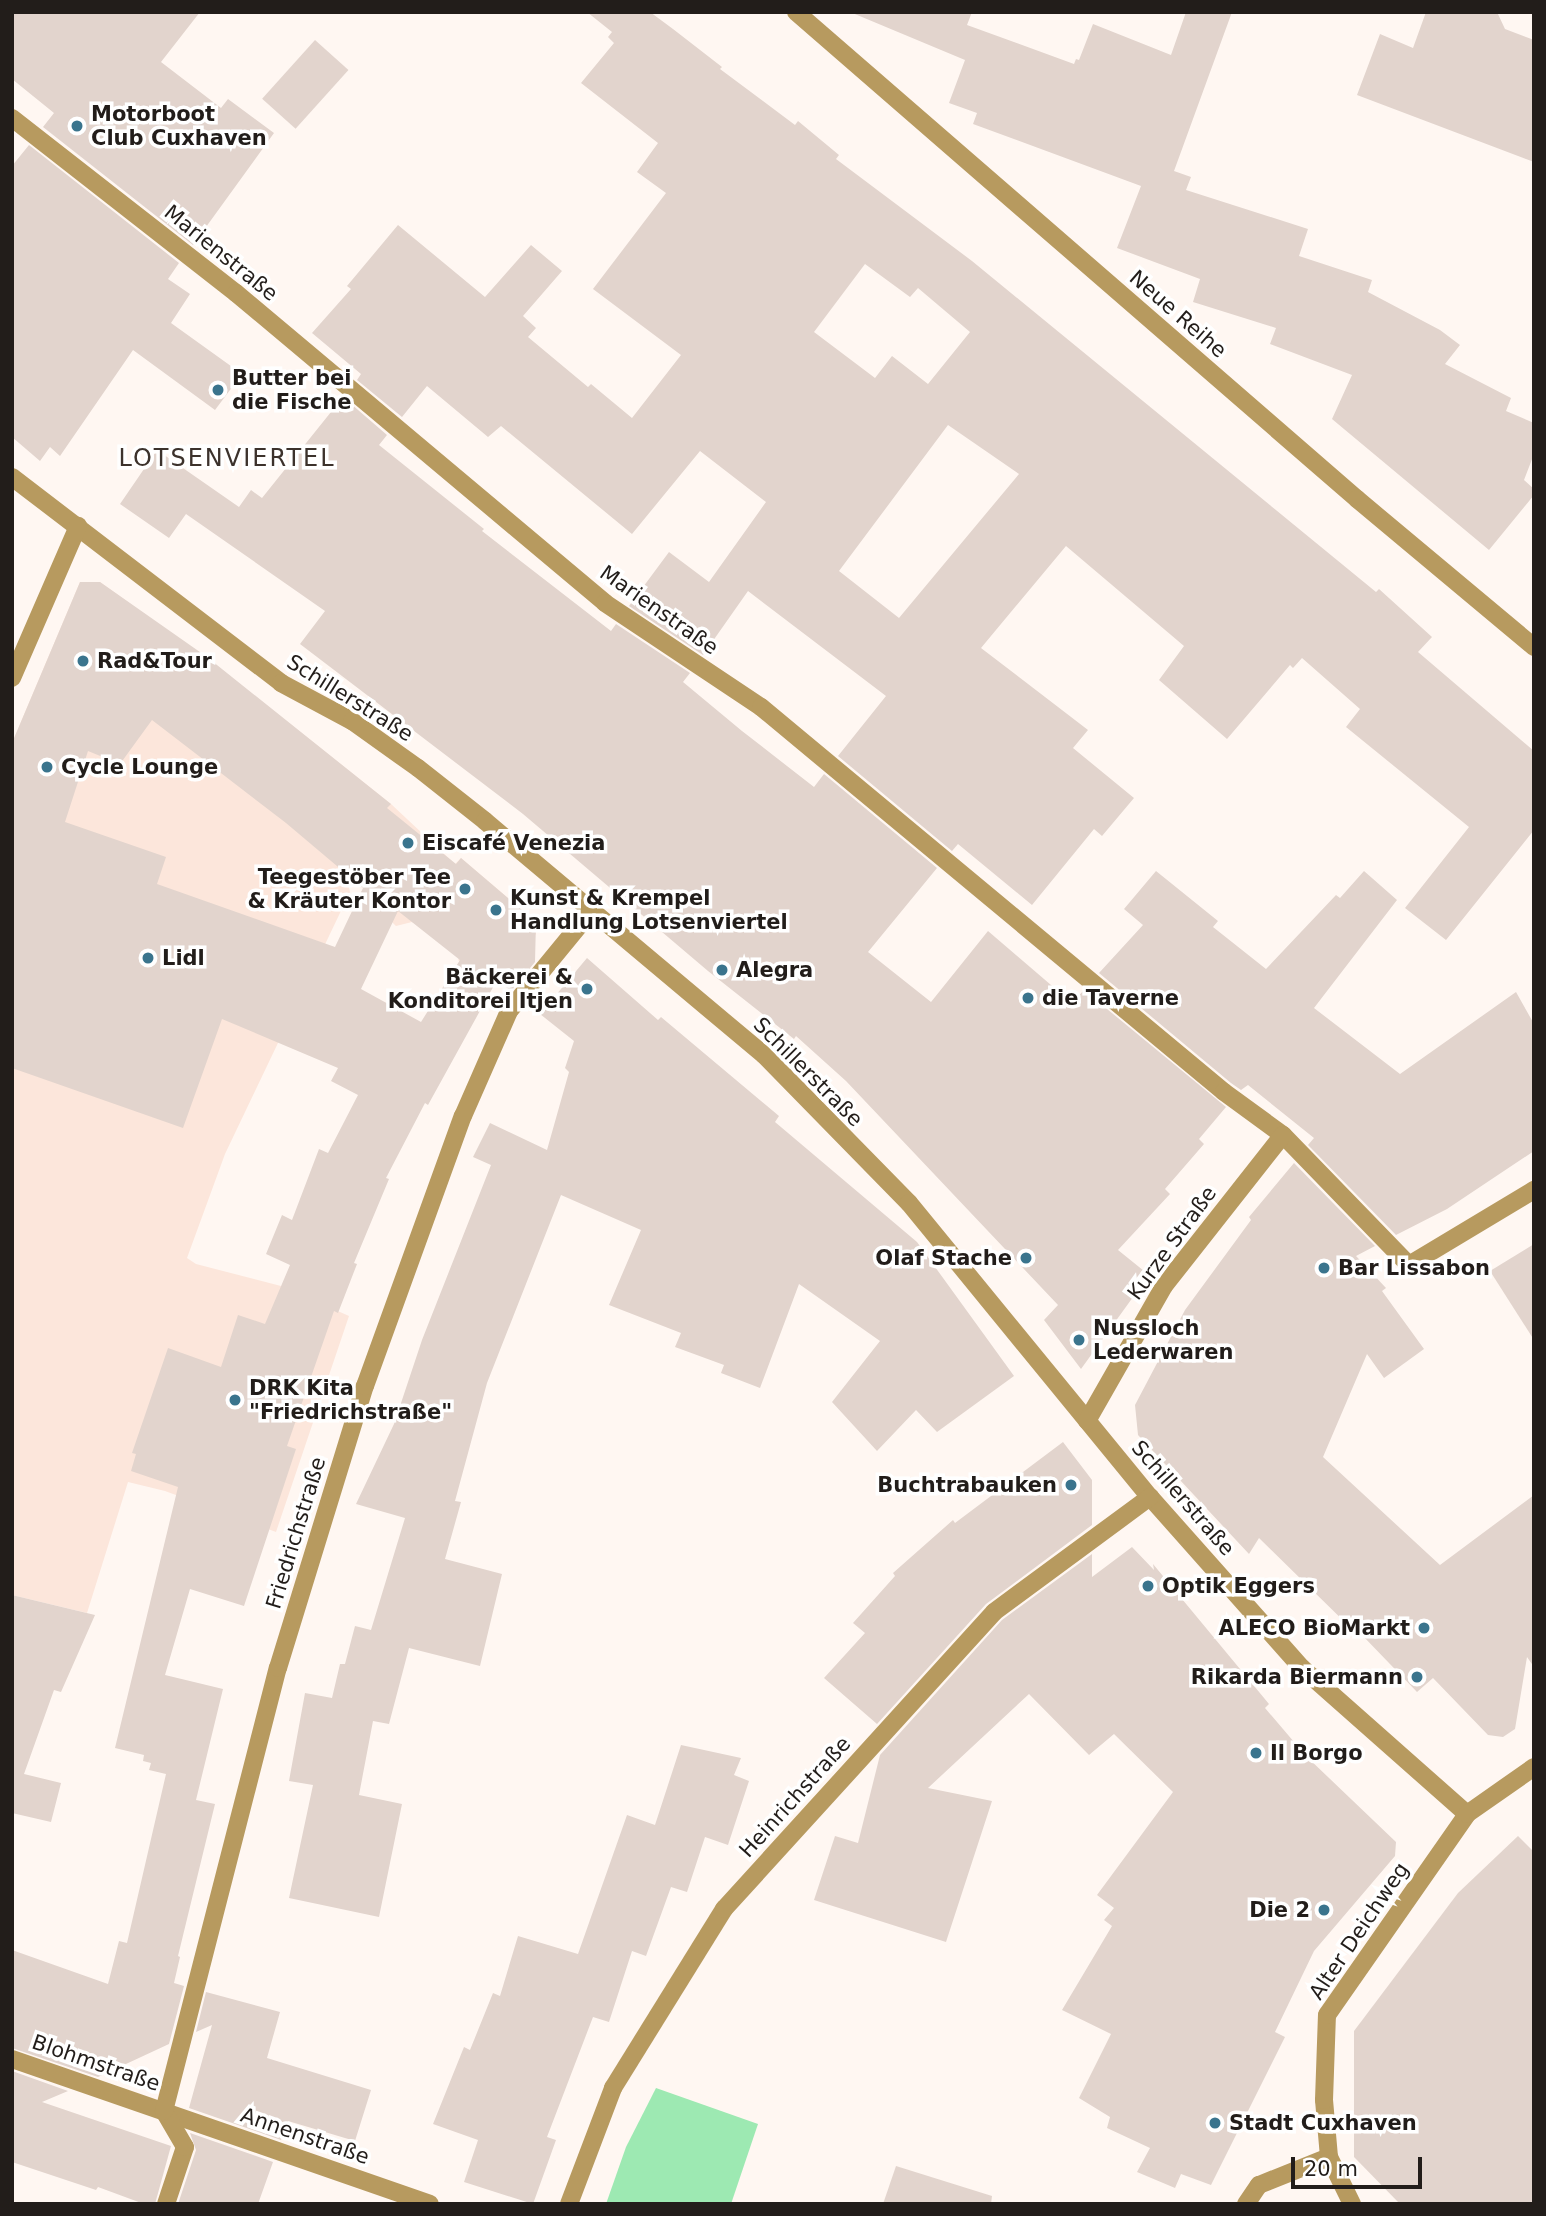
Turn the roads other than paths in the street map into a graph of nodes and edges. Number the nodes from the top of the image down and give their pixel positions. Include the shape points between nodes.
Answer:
1 (796, 12) edge
2 (12, 118) edge
3 (12, 477) edge
4 (78, 526) junction
5 (1534, 647) edge
6 (12, 678) edge
7 (592, 910) junction
8 (1283, 1135) junction
9 (1534, 1190) edge
10 (1087, 1421) junction
11 (1150, 1497) junction
12 (1534, 1767) edge
13 (1467, 1814) junction
14 (12, 2059) edge
15 (164, 2111) junction
16 (1329, 2157) junction
17 (166, 2204) edge
18 (430, 2204) edge
19 (569, 2204) edge
20 (1246, 2204) edge
21 (1352, 2204) edge

1 - 5 street, Neue Reihe
2 - 8 street, Marienstraße via 236,293 605,603 761,707 1203,1075
3 - 4 street, Schillerstraße
4 - 6 street
4 - 7 street, Schillerstraße via 281,683 352,721 418,768
7 - 10 street, Schillerstraße via 764,1055 909,1203
7 - 15 street, Friedrichstraße via 509,1011 463,1116 365,1386 278,1668
8 - 9 street, Marienstraße via 1409,1265
8 - 10 street, Kurze Straße via 1164,1286
10 - 11 street, Schillerstraße
11 - 13 street, Schillerstraße via 1302,1668
11 - 19 street, Heinrichstraße via 994,1612 724,1909 613,2088
12 - 13 street, Alter Deichweg
13 - 16 street, Alter Deichweg via 1327,2015 1324,2100
14 - 15 street, Blohmstraße
15 - 17 street via 185,2147
15 - 18 street, Annenstraße
16 - 20 street via 1259,2185
16 - 21 street, Alter Deichweg

